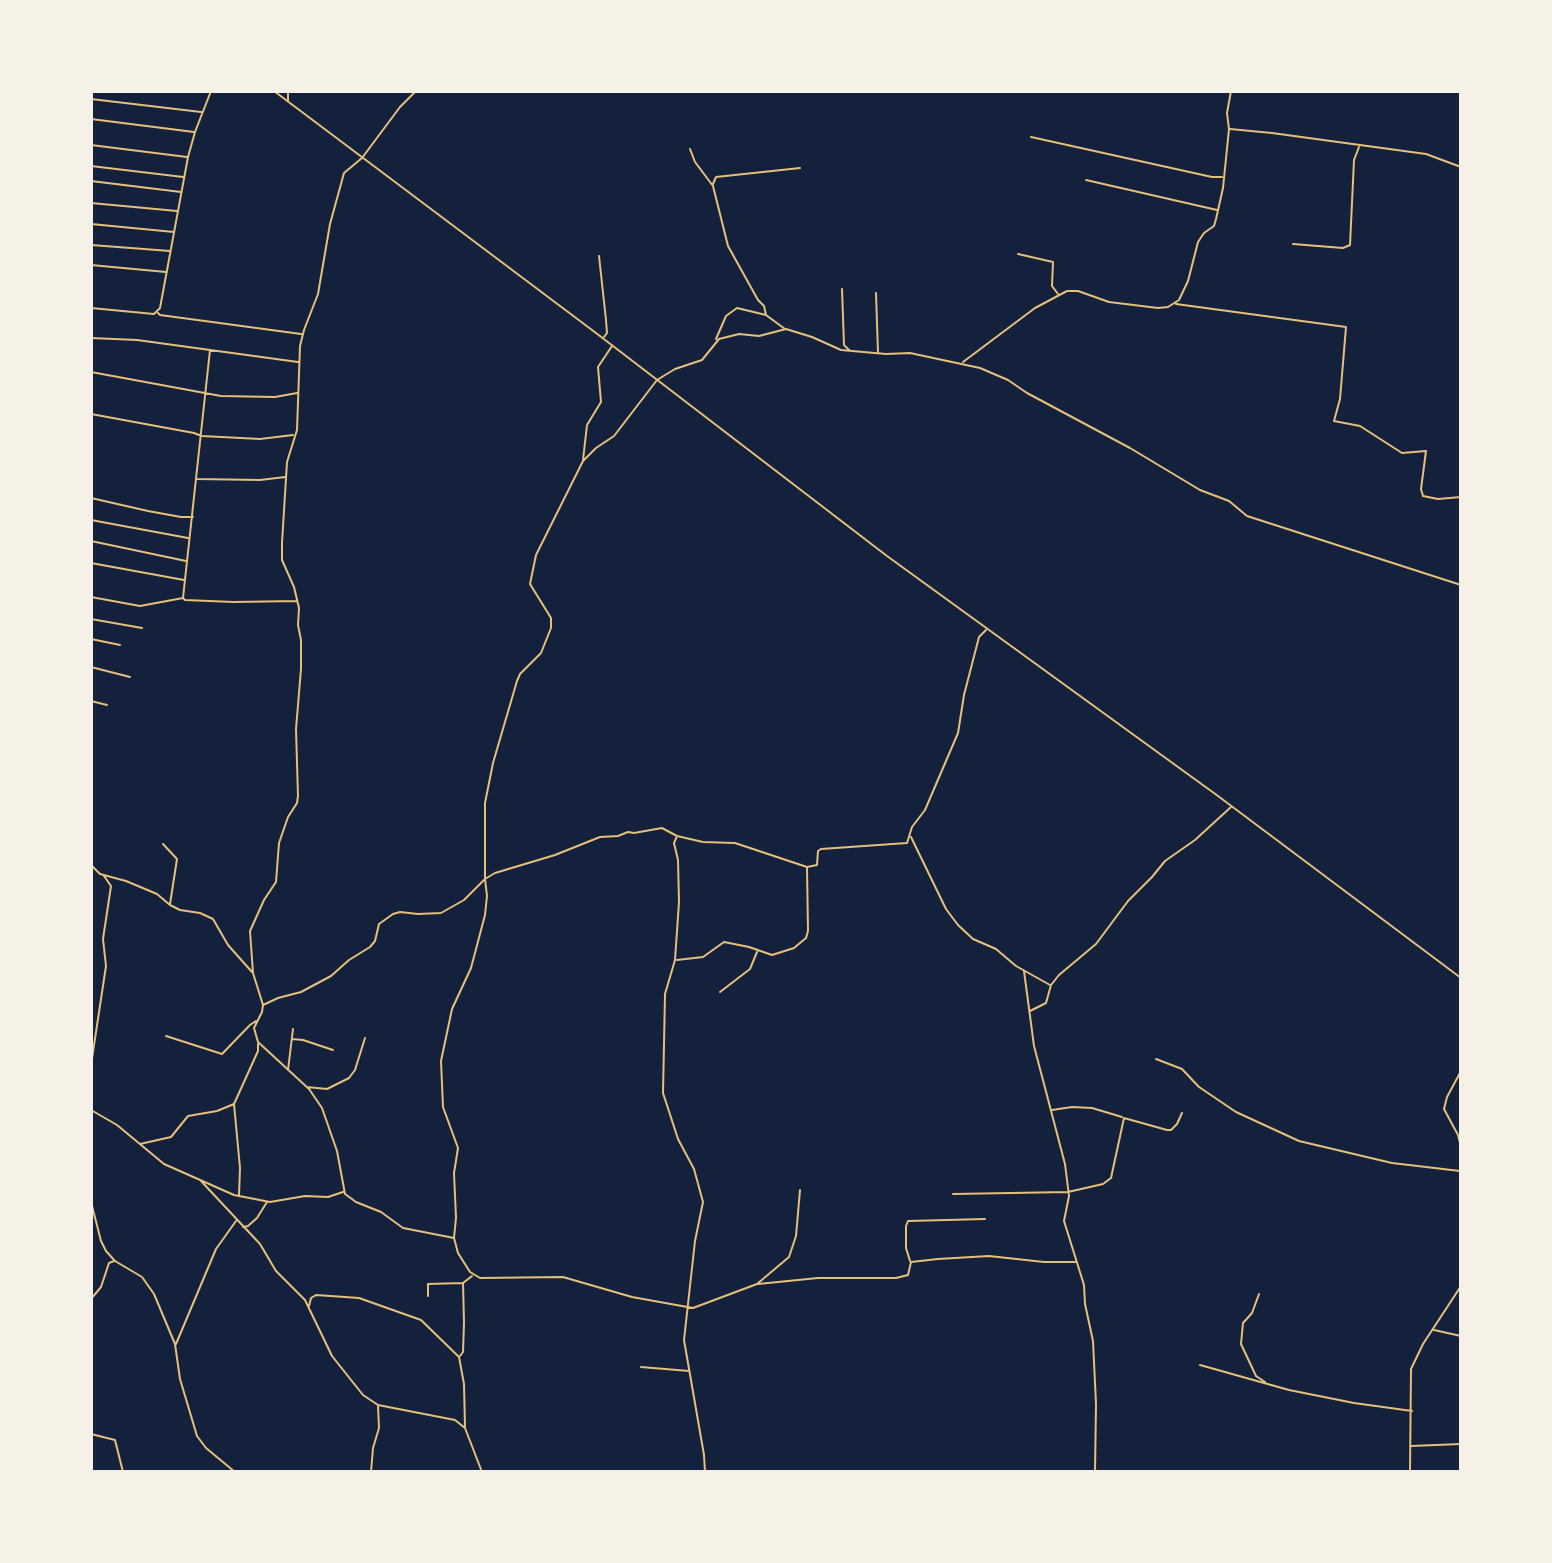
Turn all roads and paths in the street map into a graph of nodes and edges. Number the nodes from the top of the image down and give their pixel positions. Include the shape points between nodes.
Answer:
1 (211, 91) edge
2 (274, 91) edge
3 (288, 91) edge
4 (416, 91) edge
5 (1231, 91) edge
6 (91, 99) edge
7 (288, 102) junction
8 (202, 112) junction
9 (91, 119) edge
10 (1229, 130) junction
11 (195, 132) junction
12 (1031, 137) dead end
13 (91, 145) edge
14 (1360, 146) junction
15 (690, 149) dead end
16 (188, 157) junction
17 (362, 158) junction
18 (91, 166) edge
19 (1461, 167) edge
20 (800, 168) dead end
21 (184, 177) junction
22 (1223, 177) junction
23 (1086, 180) dead end
24 (91, 181) edge
25 (713, 186) junction
26 (182, 192) junction
27 (91, 203) edge
28 (1218, 211) junction
29 (178, 212) junction
30 (91, 224) edge
31 (174, 232) junction
32 (1293, 244) dead end
33 (91, 245) edge
34 (171, 251) junction
35 (1018, 254) dead end
36 (599, 256) dead end
37 (91, 265) edge
38 (167, 272) junction
39 (842, 289) dead end
40 (876, 293) dead end
41 (1059, 294) junction
42 (1175, 304) junction
43 (91, 307) edge
44 (158, 312) junction
45 (766, 315) junction
46 (786, 330) junction
47 (303, 335) junction
48 (91, 338) edge
49 (604, 338) junction
50 (716, 342) junction
51 (612, 346) junction
52 (210, 350) junction
53 (850, 351) junction
54 (878, 354) junction
55 (298, 362) junction
56 (962, 363) junction
57 (91, 372) edge
58 (657, 380) junction
59 (298, 393) junction
60 (206, 394) junction
61 (91, 414) edge
62 (295, 435) junction
63 (202, 436) junction
64 (583, 461) junction
65 (286, 477) junction
66 (196, 479) junction
67 (1461, 497) edge
68 (91, 498) edge
69 (193, 517) junction
70 (91, 520) edge
71 (189, 538) junction
72 (91, 541) edge
73 (186, 561) junction
74 (91, 563) edge
75 (185, 580) junction
76 (1461, 585) edge
77 (91, 597) edge
78 (183, 598) junction
79 (298, 601) junction
80 (91, 619) edge
81 (142, 628) dead end
82 (986, 629) junction
83 (91, 639) edge
84 (120, 645) dead end
85 (91, 667) edge
86 (130, 677) dead end
87 (91, 701) edge
88 (107, 705) dead end
89 (1232, 807) junction
90 (677, 836) junction
91 (910, 836) junction
92 (163, 844) dead end
93 (91, 866) edge
94 (807, 867) junction
95 (103, 875) junction
96 (485, 879) junction
97 (170, 905) junction
98 (757, 951) junction
99 (676, 960) junction
100 (1024, 971) junction
101 (253, 973) junction
102 (1461, 978) edge
103 (1051, 985) junction
104 (720, 992) dead end
105 (263, 1005) junction
106 (1029, 1012) junction
107 (258, 1020) junction
108 (293, 1029) dead end
109 (166, 1036) dead end
110 (365, 1038) dead end
111 (292, 1039) junction
112 (258, 1042) junction
113 (333, 1050) dead end
114 (1156, 1059) dead end
115 (91, 1065) edge
116 (91, 1070) edge
117 (288, 1070) junction
118 (1461, 1071) edge
119 (91, 1084) edge
120 (306, 1087) junction
121 (234, 1104) junction
122 (91, 1110) edge
123 (1051, 1110) junction
124 (1182, 1113) dead end
125 (1124, 1118) junction
126 (139, 1144) junction
127 (1461, 1147) edge
128 (1461, 1170) edge
129 (1461, 1176) edge
130 (201, 1181) junction
131 (800, 1190) dead end
132 (344, 1191) junction
133 (1068, 1192) junction
134 (953, 1194) dead end
135 (239, 1196) junction
136 (91, 1202) edge
137 (267, 1202) junction
138 (985, 1219) dead end
139 (236, 1221) junction
140 (242, 1227) junction
141 (454, 1238) junction
142 (115, 1261) junction
143 (911, 1262) junction
144 (1078, 1262) junction
145 (473, 1276) junction
146 (463, 1283) junction
147 (757, 1284) junction
148 (1461, 1286) edge
149 (1259, 1294) dead end
150 (428, 1296) dead end
151 (91, 1299) edge
152 (309, 1307) junction
153 (688, 1308) junction
154 (1433, 1330) junction
155 (1461, 1336) edge
156 (175, 1345) junction
157 (459, 1357) junction
158 (1200, 1365) dead end
159 (641, 1367) dead end
160 (689, 1371) junction
161 (1272, 1386) junction
162 (378, 1405) junction
163 (1412, 1410) junction
164 (465, 1428) junction
165 (91, 1434) edge
166 (1461, 1444) edge
167 (1410, 1446) junction
168 (123, 1472) edge
169 (235, 1472) edge
170 (371, 1472) edge
171 (482, 1472) edge
172 (705, 1472) edge
173 (1095, 1472) edge
174 (1410, 1472) edge

1 - 8 street
2 - 7 street
3 - 7 street
4 - 17 street
5 - 10 street
6 - 8 street
7 - 17 street
8 - 11 street
9 - 11 street
10 - 14 street
10 - 22 street
11 - 16 street
12 - 22 street
13 - 16 street
14 - 19 street via 1426,154
14 - 32 street via 1354,160 1350,245
15 - 25 street
16 - 21 street
17 - 47 street via 342,179 320,285
17 - 49 street
18 - 21 street
20 - 25 street via 716,177
21 - 26 street
22 - 28 street
23 - 28 street
24 - 26 street
25 - 45 street via 726,239
26 - 29 street
27 - 29 street
28 - 42 street via 1214,226 1198,242 1188,281
29 - 31 street
30 - 31 street
31 - 34 street
33 - 34 street
34 - 38 street
35 - 41 street via 1053,262 1052,286
36 - 49 street
37 - 38 street
38 - 44 street
39 - 53 street via 844,345
40 - 54 street
41 - 42 street via 1078,291 1109,302 1158,308
41 - 56 street
42 - 67 street via 1346,327 1334,421 1360,426 1402,453 1426,451 1423,496
43 - 44 street
44 - 47 street
45 - 46 street
45 - 50 street via 733,309
46 - 50 street via 759,336 733,334
46 - 53 street
47 - 55 street
48 - 52 street
49 - 51 street
50 - 58 street via 702,360
51 - 58 street
51 - 64 street via 598,367 601,402 587,425
52 - 55 street
52 - 60 street
53 - 54 street
54 - 56 street via 910,353
55 - 59 street
56 - 76 street via 1008,380 1181,480 1229,501 1247,516
57 - 60 street
58 - 64 street via 614,436
58 - 82 street
59 - 60 street via 275,397
59 - 62 street
60 - 63 street
61 - 63 street
62 - 63 street via 260,439
62 - 65 street
63 - 66 street
64 - 96 street via 538,547 530,580 551,618 551,628 541,653 520,674 493,763 485,803
65 - 66 street
65 - 79 street via 282,558
66 - 69 street
68 - 69 street
69 - 71 street
70 - 71 street
71 - 73 street
72 - 73 street
73 - 75 street
74 - 75 street
75 - 78 street
77 - 78 street via 140,606
78 - 79 street
79 - 101 street via 302,650 296,729 298,796 279,843 276,883 250,931
80 - 81 street
82 - 89 street
82 - 91 street via 979,636 958,733
83 - 84 street
85 - 86 street
87 - 88 street
89 - 102 street
89 - 103 street via 1169,857 1096,944
90 - 94 street via 707,843 733,842
90 - 96 street via 662,828 600,837
90 - 99 street
91 - 94 street via 907,843 821,849 817,865
91 - 100 street via 953,919 973,939 996,949
92 - 97 street via 177,859
93 - 95 street
94 - 98 street via 806,938 783,953
95 - 97 street via 151,891
95 - 115 street via 111,886 103,939 106,966
96 - 105 street via 445,911 393,914 379,924 370,947 331,976
96 - 141 street via 485,915 471,968 452,1009 441,1061 443,1107 458,1148
97 - 101 street via 213,919
98 - 99 street via 724,942 703,957
98 - 104 street via 750,970
99 - 153 street via 665,994 664,1100 703,1202
100 - 103 street
100 - 106 street
101 - 105 street
103 - 106 street via 1046,1003
105 - 107 street
106 - 123 street
107 - 109 street via 222,1054
107 - 112 street via 254,1028
108 - 111 street
110 - 120 street via 349,1078 327,1089
111 - 113 street
111 - 117 street
112 - 117 street
112 - 121 street
114 - 128 street via 1182,1069 1236,1112 1299,1141 1392,1164
116 - 119 street
117 - 120 street
118 - 127 street via 1444,1109
120 - 132 street via 330,1127
121 - 126 street via 188,1116 171,1137
121 - 135 street
122 - 126 street
123 - 125 street via 1092,1108
123 - 133 street
124 - 125 street via 1171,1130
125 - 133 street via 1109,1181
126 - 130 street via 164,1164
128 - 129 street
130 - 135 street
130 - 139 street
131 - 147 street via 796,1236 789,1256
132 - 137 street via 328,1197
132 - 141 street via 403,1228
133 - 134 street
133 - 144 street via 1063,1219
135 - 137 street
136 - 142 street via 101,1241
137 - 140 street via 257,1218
138 - 143 street via 908,1221 906,1248
139 - 140 street
139 - 156 street via 216,1248
140 - 152 street
141 - 145 street
142 - 151 street via 109,1263 101,1287
142 - 156 street via 149,1283
143 - 144 street via 989,1256
143 - 147 street via 908,1275 896,1278
144 - 173 street via 1093,1347
145 - 146 street
145 - 153 street via 563,1278
146 - 150 street via 428,1284
146 - 157 street via 463,1352
147 - 153 street
148 - 154 street
149 - 161 street via 1243,1323 1241,1344 1256,1376
152 - 157 street via 316,1295 363,1299 419,1318
152 - 162 street via 342,1371
153 - 160 street via 684,1340
154 - 155 street
154 - 163 street via 1410,1369
156 - 169 street via 197,1436
157 - 164 street
158 - 161 street
159 - 160 street
160 - 172 street
161 - 163 street
162 - 164 street via 449,1417
162 - 170 street
163 - 167 street
164 - 171 street
165 - 168 street via 115,1440
166 - 167 street
167 - 174 street

